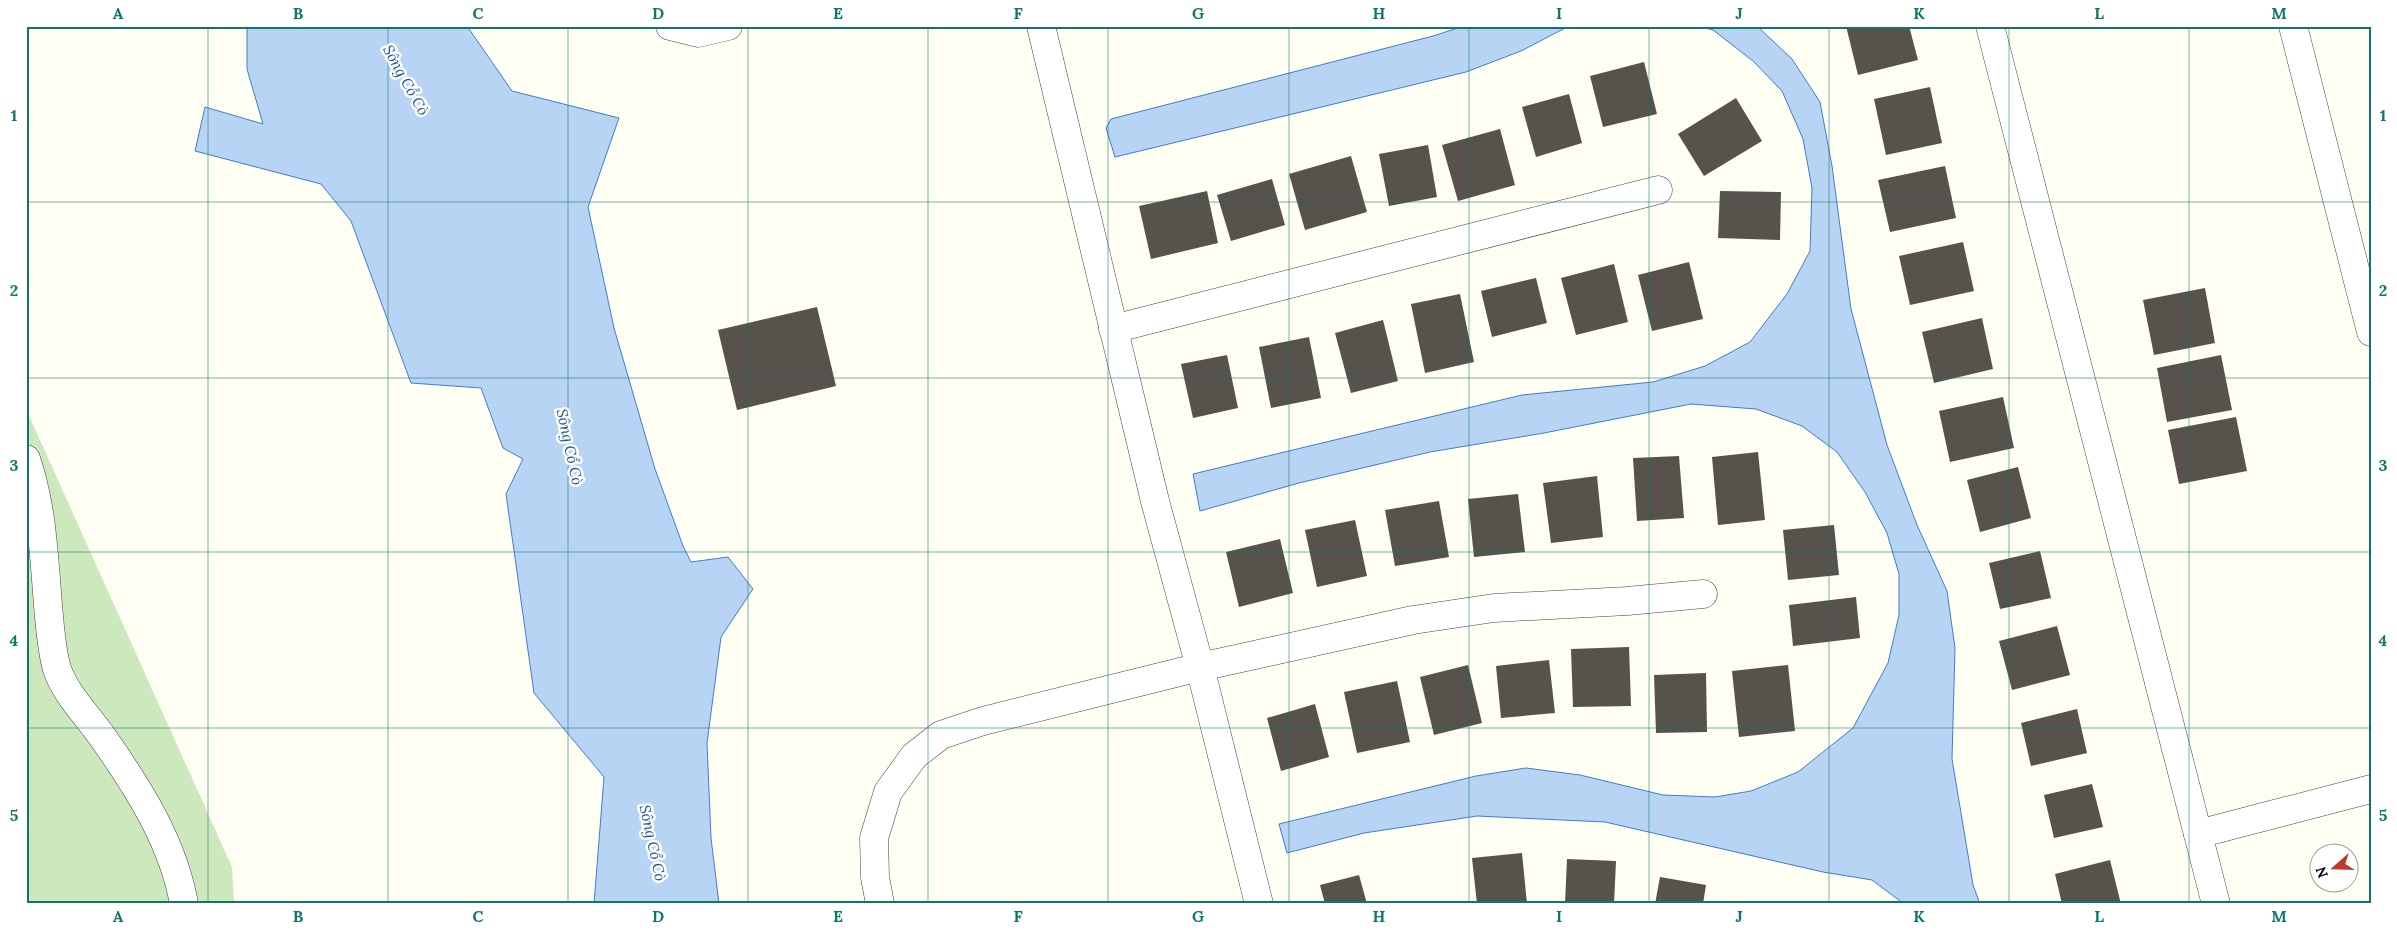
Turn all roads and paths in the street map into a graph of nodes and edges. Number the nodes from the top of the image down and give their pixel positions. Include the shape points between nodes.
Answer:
1 (670, 26) edge
2 (728, 26) edge
3 (1041, 26) edge
4 (1990, 26) edge
5 (2293, 26) edge
6 (1658, 190) dead end
7 (1112, 329) junction
8 (2371, 332) edge
9 (26, 459) edge
10 (1703, 594) dead end
11 (1200, 668) junction
12 (2371, 788) edge
13 (2198, 834) junction
14 (184, 904) edge
15 (880, 904) edge
16 (1259, 904) edge
17 (2216, 904) edge

1 - 2 street via 698,33
3 - 7 street
4 - 13 street
5 - 8 street
6 - 7 street
7 - 11 street
9 - 14 street via 34,480 39,511 57,669 68,691 136,784 168,849
10 - 11 street via 1628,602 1494,608 1413,620
11 - 15 street via 982,721 941,735 914,756 888,792 874,838 875,877
11 - 16 street
12 - 13 street
13 - 17 street

